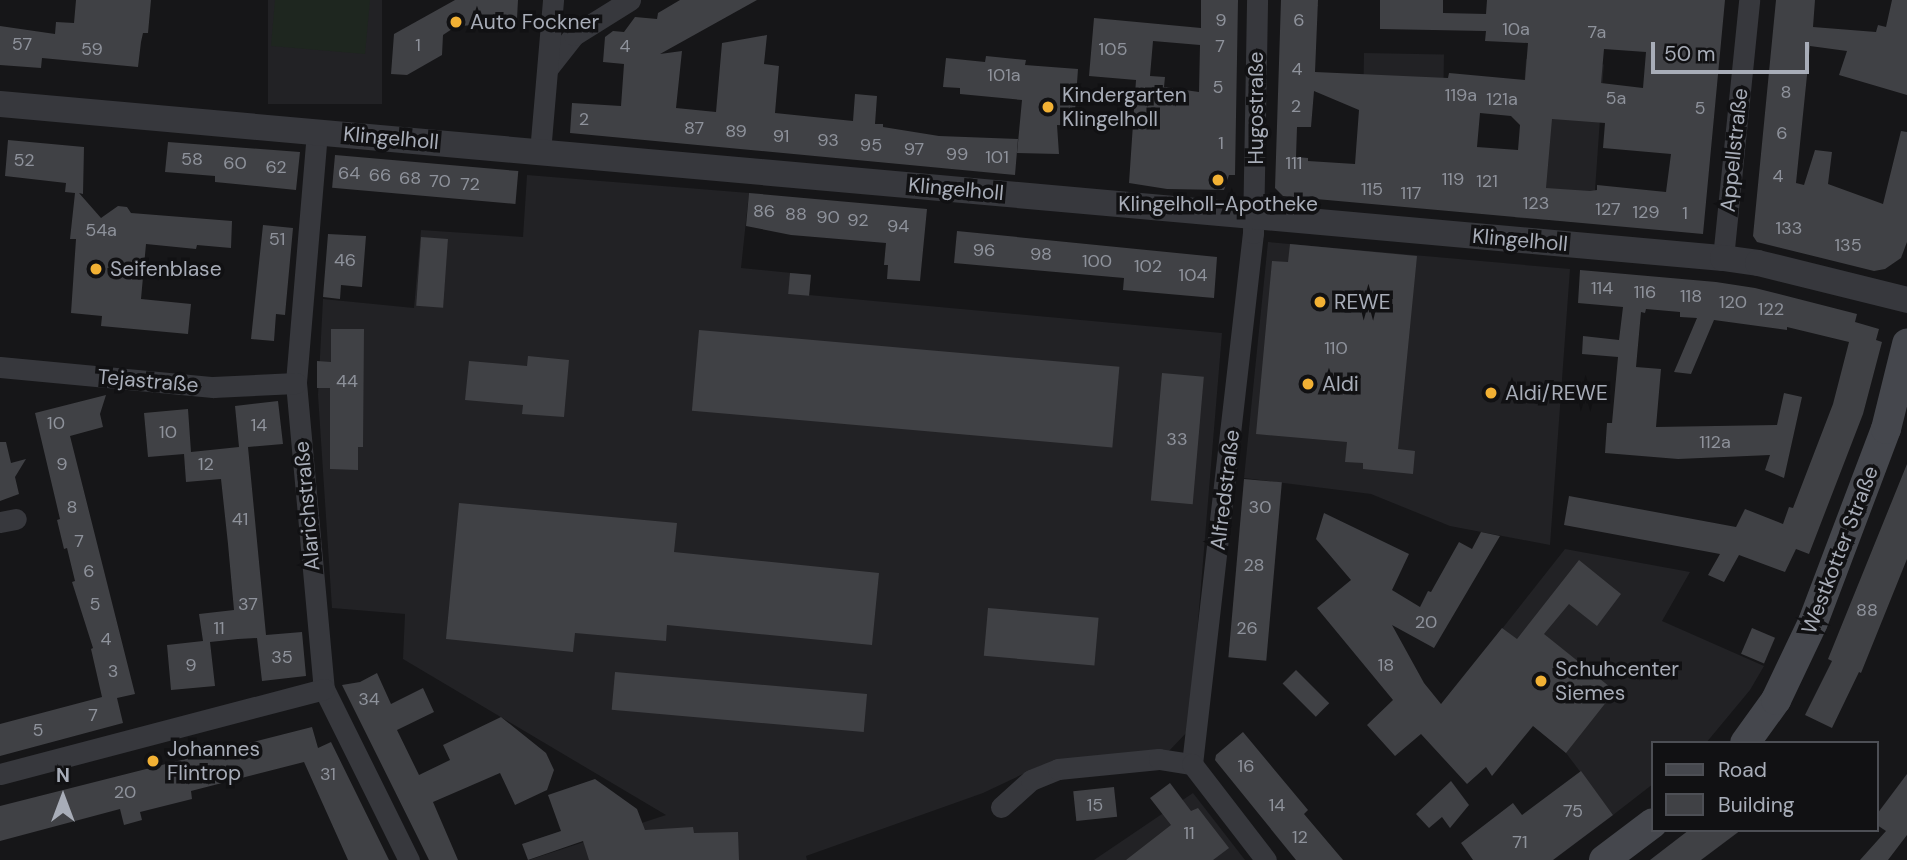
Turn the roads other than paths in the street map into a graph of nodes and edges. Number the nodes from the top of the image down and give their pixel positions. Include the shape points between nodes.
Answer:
1 (553, 0) edge
2 (630, 0) edge
3 (1256, 0) edge
4 (1749, 0) edge
5 (548, 68) junction
6 (0, 104) edge
7 (317, 132) junction
8 (540, 152) junction
9 (1255, 216) junction
10 (1723, 258) junction
11 (1907, 300) edge
12 (1907, 344) edge
13 (0, 367) edge
14 (296, 383) junction
15 (324, 690) junction
16 (1746, 741) edge
17 (1192, 764) junction
18 (0, 774) edge
19 (1001, 807) dead end
20 (1652, 824) edge
21 (409, 860) edge
22 (1266, 860) edge
23 (1604, 860) edge

1 - 5 street
2 - 5 street via 574,35
3 - 9 street, Hugostraße
4 - 10 street, Appellstraße
5 - 8 street
6 - 7 street, Klingelholl
7 - 8 street, Klingelholl
7 - 14 street, Alarichstraße
8 - 9 street, Klingelholl
9 - 10 street, Klingelholl
9 - 17 street, Alfredstraße
10 - 11 street, Klingelholl
12 - 16 main road, Westkotter Straße via 1886,429 1813,622 1776,700
13 - 14 street, Tejastraße via 213,387
14 - 15 street, Alarichstraße
15 - 18 street
15 - 21 street, Alarichstraße
17 - 19 street via 1159,759 1058,769 1031,780
17 - 22 street
20 - 23 main road

